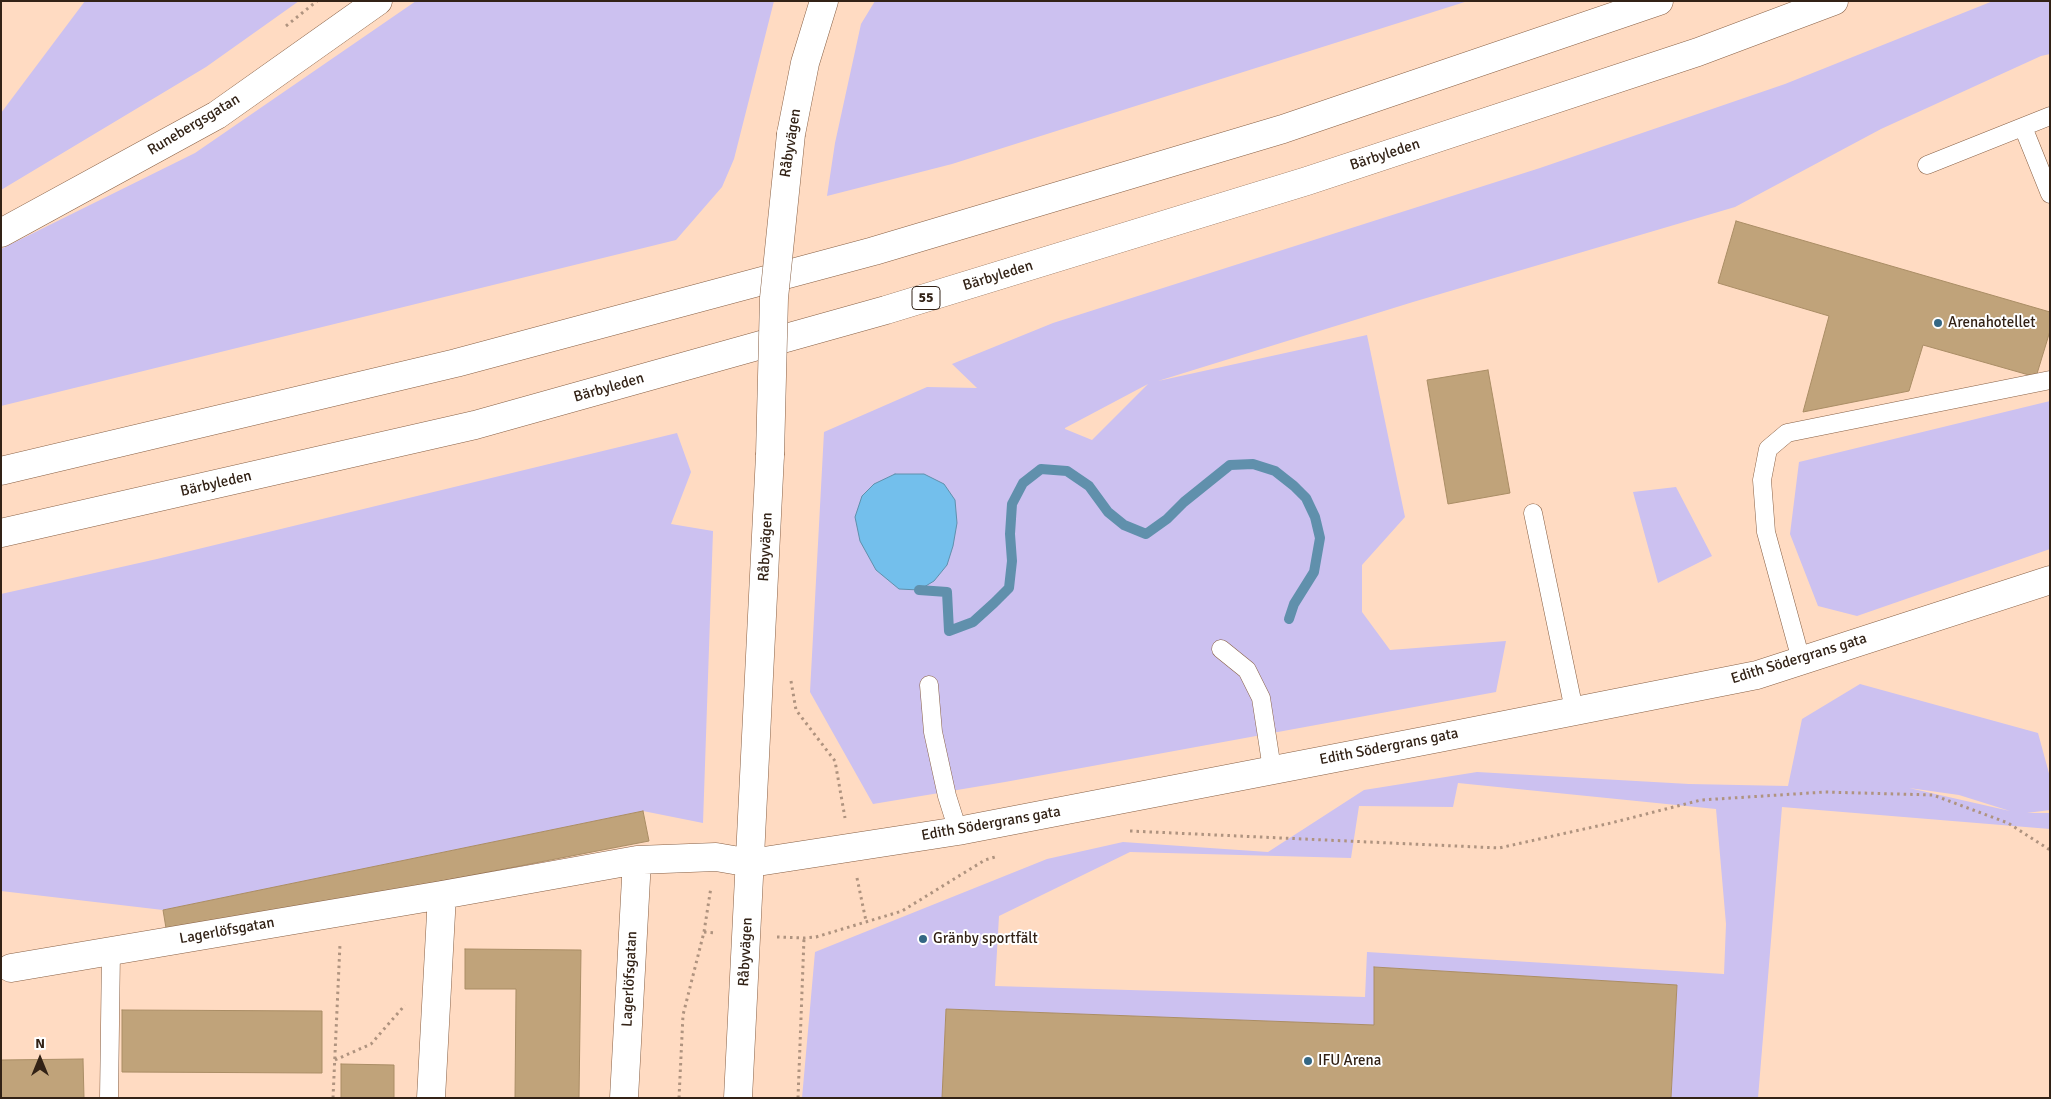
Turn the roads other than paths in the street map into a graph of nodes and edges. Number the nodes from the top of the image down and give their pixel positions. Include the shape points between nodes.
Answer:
1 (378, 1) edge
2 (824, 1) edge
3 (1660, 1) edge
4 (1834, 1) edge
5 (2050, 116) edge
6 (2023, 127) junction
7 (1927, 165) dead end
8 (2050, 194) edge
9 (1, 233) edge
10 (2050, 380) edge
11 (1, 471) edge
12 (1533, 513) dead end
13 (1, 533) edge
14 (2050, 580) edge
15 (1221, 649) dead end
16 (1801, 660) junction
17 (929, 685) dead end
18 (1574, 710) junction
19 (1272, 769) junction
20 (958, 831) junction
21 (716, 857) joint
22 (637, 860) junction
23 (751, 863) junction
24 (442, 895) junction
25 (111, 951) junction
26 (11, 968) dead end
27 (109, 1098) edge
28 (431, 1098) edge
29 (624, 1098) edge
30 (738, 1098) edge

1 - 9 main road, Runebergsgatan via 217,115
2 - 23 main road, Råbyvägen, bridge via 805,63 791,134 774,298
3 - 11 main road via 1283,130 874,251 456,363
4 - 13 main road, Bärbyleden / 55 via 1698,52 1316,178 886,310 475,426
5 - 6 lane
6 - 7 lane
6 - 8 lane
10 - 16 lane via 1787,432 1768,449 1762,480 1766,532
12 - 18 lane
14 - 16 main road, Edith Södergrans gata
15 - 19 lane via 1247,670 1261,698
16 - 18 main road, Edith Södergrans gata via 1757,675
17 - 20 lane via 933,732
18 - 19 main road, Edith Södergrans gata
19 - 20 main road, Edith Södergrans gata
20 - 23 main road, Edith Södergrans gata
21 - 22 main road, Lagerlöfsgatan
21 - 23 main road, Edith Södergrans gata
22 - 24 main road, Lagerlöfsgatan
22 - 29 main road, Lagerlöfsgatan
23 - 30 main road, Råbyvägen
24 - 25 main road, Lagerlöfsgatan
24 - 28 main road
25 - 26 main road, Lagerlöfsgatan
25 - 27 lane

